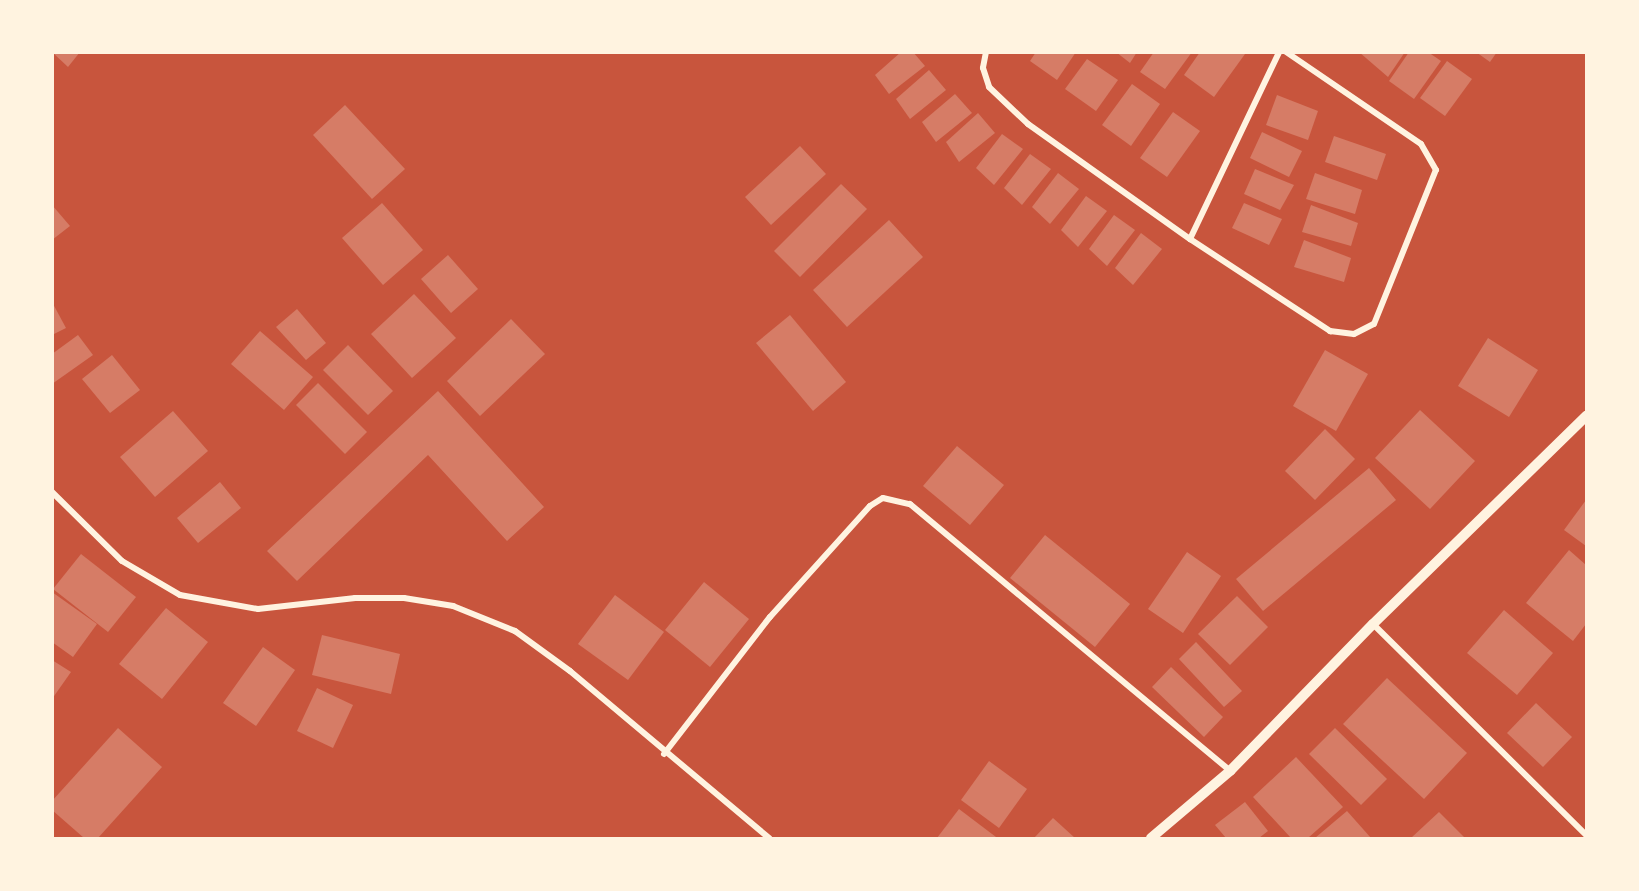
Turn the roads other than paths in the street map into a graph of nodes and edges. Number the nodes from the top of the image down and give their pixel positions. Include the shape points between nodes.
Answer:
1 (986, 52) edge
2 (1279, 52) edge
3 (1286, 52) edge
4 (1190, 239) junction
5 (1587, 416) edge
6 (52, 492) edge
7 (1373, 624) junction
8 (664, 754) junction
9 (1230, 771) junction
10 (1587, 835) edge
11 (769, 838) edge
12 (1151, 838) edge

1 - 4 street via 982,68 989,87 1028,124
2 - 4 street
3 - 4 street via 1421,144 1436,170 1374,324 1354,334 1330,331
5 - 7 street
6 - 8 street via 122,561 180,595 258,609 404,598 453,606 515,631 570,671
7 - 9 street
7 - 10 street
8 - 9 street via 770,617 870,506 884,498 910,504
8 - 11 street
9 - 12 street

